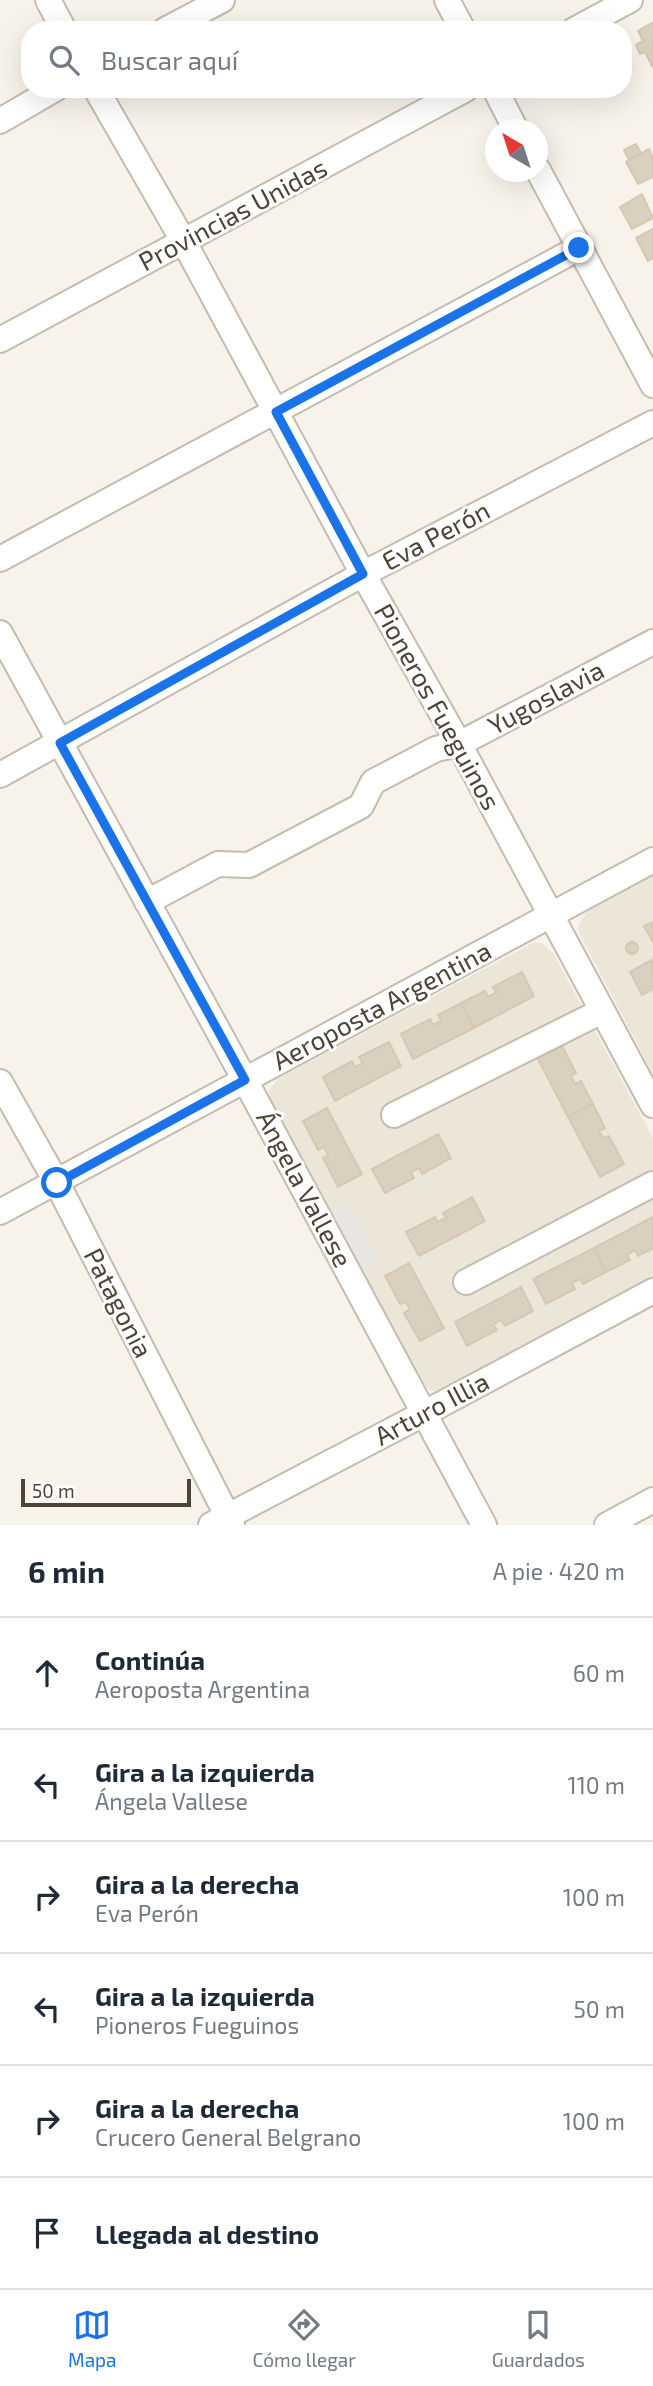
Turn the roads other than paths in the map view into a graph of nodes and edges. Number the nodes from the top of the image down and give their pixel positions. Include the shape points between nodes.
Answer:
1 (48, 0) edge
2 (222, 0) edge
3 (447, 0) edge
4 (630, 0) edge
5 (59, 21) edge
6 (182, 21) edge
7 (458, 21) edge
8 (591, 21) edge
9 (39, 98) edge
10 (101, 98) edge
11 (449, 98) edge
12 (500, 98) edge
13 (510, 119) edge
14 (0, 121) edge
15 (543, 182) edge
16 (184, 242) junction
17 (579, 248) junction
18 (0, 340) edge
19 (653, 385) edge
20 (276, 412) junction
21 (653, 423) edge
22 (0, 559) edge
23 (363, 574) junction
24 (0, 633) edge
25 (653, 642) edge
26 (60, 743) junction
27 (459, 744) junction
28 (0, 775) edge
29 (653, 860) edge
30 (147, 902) junction
31 (550, 915) junction
32 (602, 1010) junction
33 (245, 1080) junction
34 (0, 1082) edge
35 (653, 1105) edge
36 (394, 1115) dead end
37 (57, 1183) junction
38 (653, 1184) edge
39 (0, 1212) edge
40 (466, 1282) dead end
41 (653, 1291) edge
42 (425, 1413) junction
43 (653, 1500) edge
44 (223, 1522) edge
45 (484, 1525) edge
46 (607, 1525) edge

1 - 5 street
2 - 6 street
3 - 7 street
4 - 8 street
9 - 14 street
10 - 16 street, Pioneros Fueguinos
11 - 16 street, Provincias Unidas
12 - 13 street
15 - 17 street
16 - 18 street, Provincias Unidas
16 - 20 street, Pioneros Fueguinos
17 - 19 street
17 - 20 street
20 - 22 street
20 - 23 street, Pioneros Fueguinos
21 - 23 street, Eva Perón
23 - 26 street, Eva Perón
23 - 27 street, Pioneros Fueguinos
24 - 26 street, Ángela Vallese
25 - 27 street, Yugoslavia
26 - 28 street, Eva Perón
26 - 30 street, Ángela Vallese
27 - 30 street, Yugoslavia via 436,748 373,782 361,806 249,864 218,864
27 - 31 street, Pioneros Fueguinos
29 - 31 street, Aeroposta Argentina
30 - 33 street, Ángela Vallese
31 - 32 street, Pioneros Fueguinos
31 - 33 street, Aeroposta Argentina
32 - 35 street, Pioneros Fueguinos
32 - 36 street
33 - 37 street, Aeroposta Argentina
33 - 42 street, Ángela Vallese
34 - 37 street, Patagonia
37 - 39 street, Aeroposta Argentina
37 - 44 street, Patagonia
38 - 40 street
41 - 42 street, Arturo Illia
42 - 44 street, Arturo Illia
42 - 45 street, Ángela Vallese
43 - 46 street

